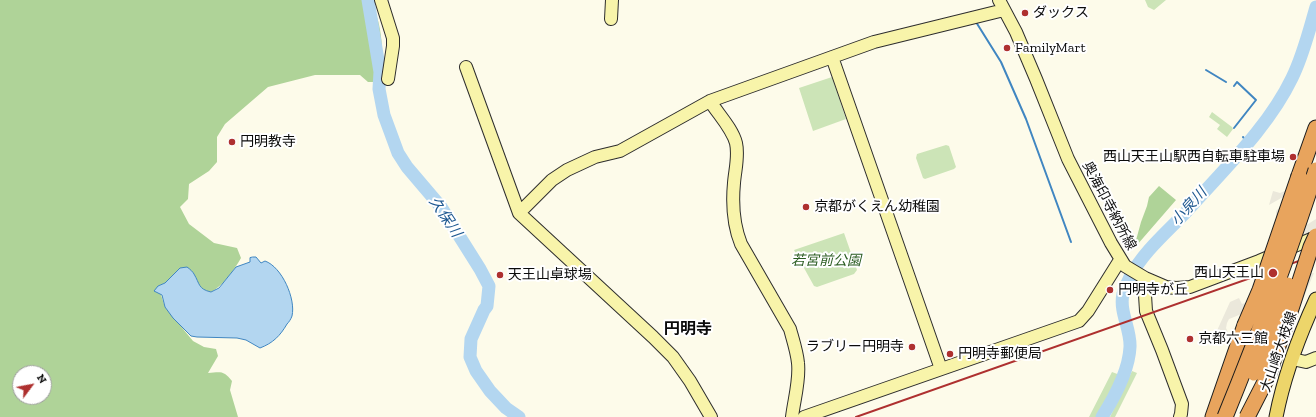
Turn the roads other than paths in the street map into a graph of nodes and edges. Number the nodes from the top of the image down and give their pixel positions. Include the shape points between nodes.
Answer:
1 (381, 0) edge
2 (612, 0) edge
3 (1002, 5) edge
4 (611, 19) dead end
5 (832, 57) junction
6 (466, 67) dead end
7 (388, 79) dead end
8 (710, 101) junction
9 (1316, 128) edge
10 (1316, 161) edge
11 (1309, 175) edge
12 (1316, 201) edge
13 (519, 213) junction
14 (1316, 236) edge
15 (1316, 248) edge
16 (1123, 263) junction
17 (1147, 279) junction
18 (1316, 299) edge
19 (1287, 322) junction
20 (1316, 358) edge
21 (1292, 359) junction
22 (941, 369) junction
23 (711, 417) edge
24 (792, 417) edge
25 (804, 417) edge
26 (1180, 417) edge
27 (1213, 417) edge
28 (1225, 417) edge
29 (1236, 417) edge
30 (1247, 417) edge
31 (1276, 417) edge

1 - 7 street via 393,38
2 - 4 street
3 - 5 street via 874,42
3 - 16 street, 奥海印寺納所線 via 1016,32 1068,159
5 - 8 street
5 - 22 street
6 - 13 street
8 - 13 street via 620,151 590,159 567,170 552,180
8 - 24 street via 735,142 737,154 733,207 736,230 741,244 790,329 794,341 798,375
9 - 11 highway
10 - 11 highway
11 - 27 highway, bridge via 1276,231 1261,267 1245,325
11 - 28 highway, bridge via 1292,244
12 - 29 highway, bridge via 1272,328
13 - 23 street via 673,358
14 - 17 street, 奥海印寺納所線 via 1190,287 1166,287
14 - 19 highway, bridge
15 - 19 highway, bridge via 1301,300
16 - 17 street, 奥海印寺納所線
16 - 22 street via 1079,321
17 - 26 street via 1146,311 1182,404
18 - 21 main road, 大山崎大枝線
19 - 30 highway, bridge via 1268,376
20 - 21 street via 1306,362
21 - 31 main road, 大山崎大枝線
22 - 25 street

